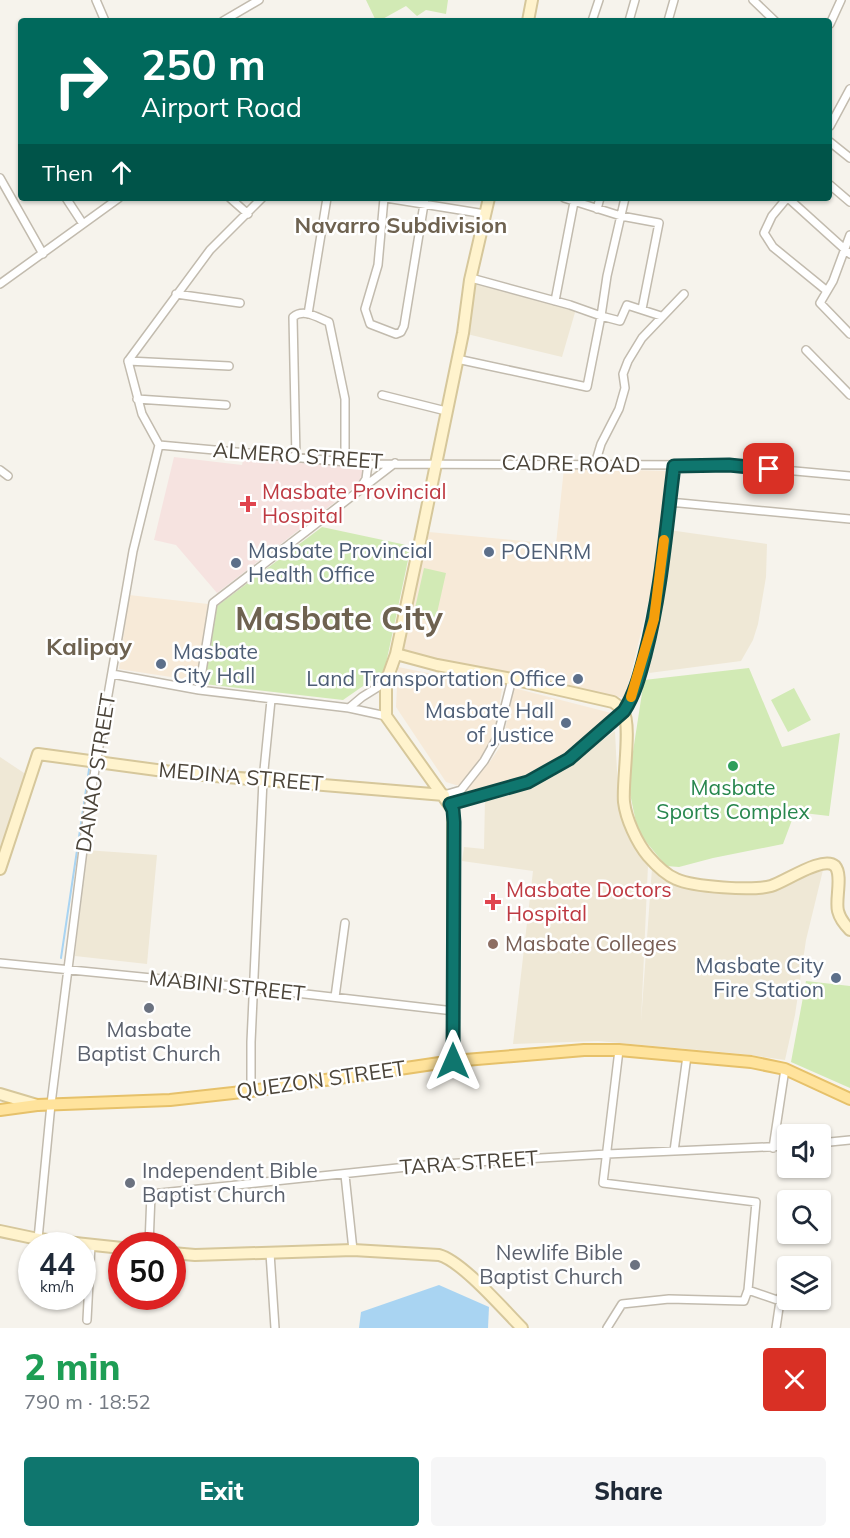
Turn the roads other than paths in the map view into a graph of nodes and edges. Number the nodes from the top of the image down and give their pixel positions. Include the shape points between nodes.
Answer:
1 (96, 0) edge
2 (259, 0) edge
3 (532, 0) edge
4 (599, 0) edge
5 (635, 0) edge
6 (674, 0) edge
7 (753, 0) edge
8 (841, 0) edge
9 (104, 18) edge
10 (228, 18) edge
11 (529, 18) edge
12 (593, 18) edge
13 (629, 18) edge
14 (669, 18) edge
15 (772, 18) edge
16 (832, 20) edge
17 (850, 89) edge
18 (832, 122) edge
19 (832, 144) edge
20 (850, 158) edge
21 (0, 178) edge
22 (832, 187) edge
23 (68, 201) edge
24 (115, 201) edge
25 (234, 201) edge
26 (259, 201) edge
27 (327, 201) edge
28 (385, 201) edge
29 (424, 201) edge
30 (488, 201) edge
31 (599, 201) edge
32 (624, 201) edge
33 (785, 201) edge
34 (791, 201) edge
35 (574, 202) joint
36 (850, 202) edge
37 (597, 209) junction
38 (248, 213) junction
39 (485, 214) junction
40 (621, 216) junction
41 (83, 224) junction
42 (850, 235) edge
43 (847, 252) edge
44 (43, 254) junction
45 (471, 278) junction
46 (0, 284) edge
47 (827, 291) junction
48 (176, 294) junction
49 (684, 294) dead end
50 (555, 301) junction
51 (240, 303) dead end
52 (642, 309) junction
53 (308, 314) junction
54 (601, 316) junction
55 (662, 316) junction
56 (850, 334) edge
57 (806, 350) dead end
58 (457, 359) junction
59 (128, 361) junction
60 (229, 366) dead end
61 (382, 395) dead end
62 (850, 395) edge
63 (137, 399) junction
64 (226, 405) dead end
65 (447, 411) junction
66 (159, 445) junction
67 (296, 458) junction
68 (345, 463) junction
69 (436, 463) junction
70 (368, 464) junction
71 (395, 464) junction
72 (596, 464) junction
73 (674, 466) junction
74 (0, 470) edge
75 (8, 476) dead end
76 (850, 476) edge
77 (358, 492) junction
78 (669, 502) junction
79 (850, 519) edge
80 (396, 654) junction
81 (112, 674) junction
82 (512, 679) junction
83 (387, 682) junction
84 (199, 690) junction
85 (271, 700) junction
86 (348, 708) junction
87 (624, 711) junction
88 (386, 716) junction
89 (97, 761) junction
90 (263, 780) junction
91 (461, 790) junction
92 (447, 800) junction
93 (464, 801) junction
94 (0, 869) edge
95 (345, 923) dead end
96 (850, 930) edge
97 (0, 963) edge
98 (67, 970) junction
99 (254, 988) junction
100 (335, 997) junction
101 (454, 1011) junction
102 (619, 1050) junction
103 (687, 1056) junction
104 (453, 1061) junction
105 (785, 1069) junction
106 (251, 1091) junction
107 (0, 1094) edge
108 (850, 1099) edge
109 (51, 1104) junction
110 (37, 1105) junction
111 (0, 1110) edge
112 (850, 1140) edge
113 (831, 1142) edge
114 (777, 1147) edge
115 (773, 1148) junction
116 (674, 1151) junction
117 (607, 1154) junction
118 (345, 1175) junction
119 (0, 1232) edge
120 (39, 1232) edge
121 (150, 1232) edge
122 (18, 1235) edge
123 (353, 1250) junction
124 (270, 1253) junction
125 (186, 1254) edge
126 (748, 1290) junction
127 (777, 1300) edge
128 (88, 1310) edge
129 (779, 1310) edge
130 (87, 1320) dead end
131 (275, 1328) edge
132 (522, 1328) edge
133 (608, 1328) edge
134 (776, 1328) edge

1 - 9 street
2 - 10 street
3 - 11 street
4 - 12 street
5 - 13 street
6 - 14 street
7 - 15 street
8 - 16 street
17 - 18 street
19 - 20 street
21 - 44 street
22 - 36 street
23 - 41 street
24 - 41 street
25 - 38 street
26 - 38 street
27 - 53 street
28 - 29 street via 378,265 365,309 370,324 396,334 404,326
29 - 39 street
30 - 39 street
31 - 37 street
32 - 40 street
33 - 47 street via 764,233 773,247
34 - 43 street
35 - 37 street
35 - 50 street
37 - 40 street
38 - 48 street via 210,250
39 - 45 street
40 - 52 street via 659,223
40 - 54 street
41 - 44 street
42 - 43 street
43 - 47 street
44 - 46 street
45 - 50 street
45 - 58 street
47 - 56 street via 820,303
48 - 51 street
48 - 59 street
49 - 55 street
50 - 54 street
52 - 54 street via 627,305 620,321
52 - 55 street
53 - 67 street via 297,313 293,317
53 - 68 street via 329,322 345,399
54 - 58 street via 587,387
55 - 72 street via 628,361 619,409 601,444
57 - 62 street
58 - 65 street
59 - 60 street
59 - 63 street
61 - 65 street
63 - 64 street
63 - 66 street
65 - 69 street
66 - 67 street, ALMERO STREET
66 - 81 street, DANAO STREET via 134,551
67 - 68 street, ALMERO STREET
68 - 70 street, ALMERO STREET
69 - 71 street, ALMERO STREET
69 - 72 street, CADRE ROAD
69 - 80 street
70 - 71 street, ALMERO STREET
70 - 77 street via 366,479
71 - 77 street
72 - 73 street, CADRE ROAD
73 - 76 street, CADRE ROAD via 729,465
73 - 78 street
74 - 75 street
77 - 84 street via 213,603
78 - 79 street
78 - 87 street via 654,619 638,678
80 - 82 street via 437,666
80 - 83 street
81 - 84 street
81 - 89 street, DANAO STREET
82 - 87 street via 613,702
82 - 91 street via 497,738
83 - 86 street
83 - 88 street
84 - 85 street
85 - 86 street
85 - 90 street
86 - 88 street
87 - 93 street via 569,759 528,782
87 - 96 street via 624,803 647,855 677,880 725,887 771,886 829,863 838,874 837,909
88 - 92 street
89 - 90 street, MEDINA STREET
89 - 94 street, MEDINA STREET via 38,754
89 - 98 street, DANAO STREET
90 - 92 street, MEDINA STREET
90 - 99 street
91 - 92 street
91 - 93 street
92 - 93 street
92 - 101 street via 454,822
95 - 100 street
97 - 98 street, MABINI STREET
98 - 99 street, MABINI STREET
98 - 109 street, DANAO STREET
99 - 100 street, MABINI STREET
99 - 106 street
100 - 101 street, MABINI STREET
101 - 104 street
102 - 103 main road, QUEZON STREET
102 - 104 main road, QUEZON STREET
102 - 117 street
103 - 105 main road, QUEZON STREET
103 - 116 street
104 - 106 main road, QUEZON STREET
105 - 108 main road, QUEZON STREET
105 - 115 street
106 - 109 main road, QUEZON STREET via 170,1100
107 - 110 street
109 - 110 main road, QUEZON STREET
109 - 120 street, DANAO STREET
110 - 111 main road, QUEZON STREET
112 - 113 street
114 - 115 street, TARA STREET
115 - 116 street, TARA STREET
116 - 117 street, TARA STREET
117 - 118 street, TARA STREET via 426,1165
117 - 126 street via 603,1183 756,1202
118 - 121 street, TARA STREET via 151,1194
118 - 123 street
119 - 122 street
123 - 124 street
123 - 132 street via 448,1258
124 - 125 street
124 - 131 street
126 - 127 street
126 - 133 street via 744,1301 669,1299 622,1304
128 - 130 street
129 - 134 street

